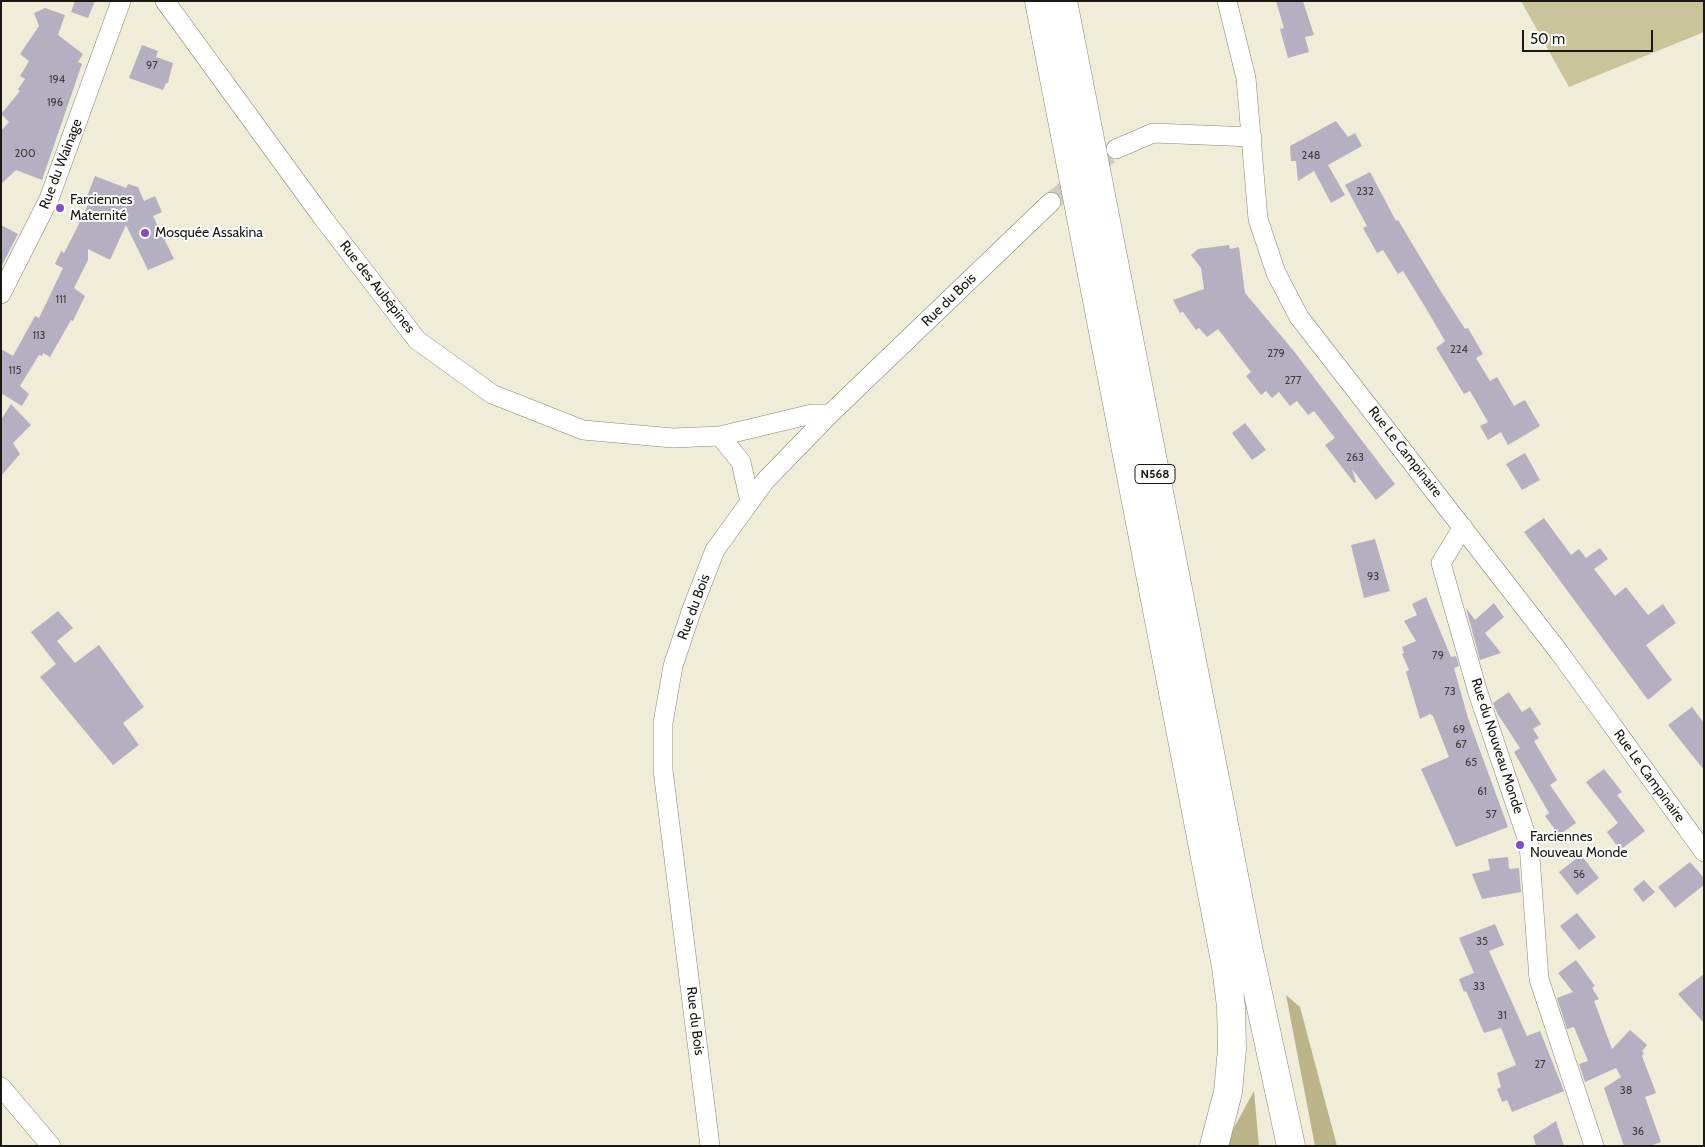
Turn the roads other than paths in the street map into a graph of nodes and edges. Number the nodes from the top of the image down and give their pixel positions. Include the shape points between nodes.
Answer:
1 (121, 1) edge
2 (165, 1) edge
3 (1039, 1) edge
4 (1063, 1) edge
5 (1227, 1) edge
6 (1252, 137) junction
7 (1116, 149) tunnel mouth
8 (1051, 202) tunnel mouth
9 (1, 294) edge
10 (830, 414) junction
11 (720, 436) junction
12 (750, 502) junction
13 (1463, 527) junction
14 (1704, 852) edge
15 (1261, 1010) junction
16 (1, 1087) edge
17 (51, 1146) edge
18 (710, 1146) edge
19 (1214, 1146) edge
20 (1276, 1146) edge
21 (1291, 1146) edge
22 (1594, 1146) edge

1 - 9 street, Rue du Wainage via 49,199
2 - 11 street, Rue des Aubépines via 323,218 417,340 492,394 583,430 673,438
3 - 19 highway, N568 via 1218,916 1231,1008 1232,1049 1228,1092
4 - 15 highway, N568
5 - 6 street, Rue Le Campinaire via 1246,78
6 - 7 street via 1152,133
6 - 13 street, Rue Le Campinaire via 1258,219 1276,273 1299,317
8 - 10 street, Rue du Bois
10 - 11 street, Rue des Aubépines via 812,414
10 - 12 street, Rue du Bois via 765,481
11 - 12 street via 741,462
12 - 18 street, Rue du Bois via 715,550 692,609 673,666 664,723 664,770
13 - 14 street, Rue Le Campinaire via 1559,652
13 - 22 street, Rue du Nouveau Monde via 1441,563 1478,693 1529,844 1539,979
15 - 20 highway
15 - 21 highway
16 - 17 street

